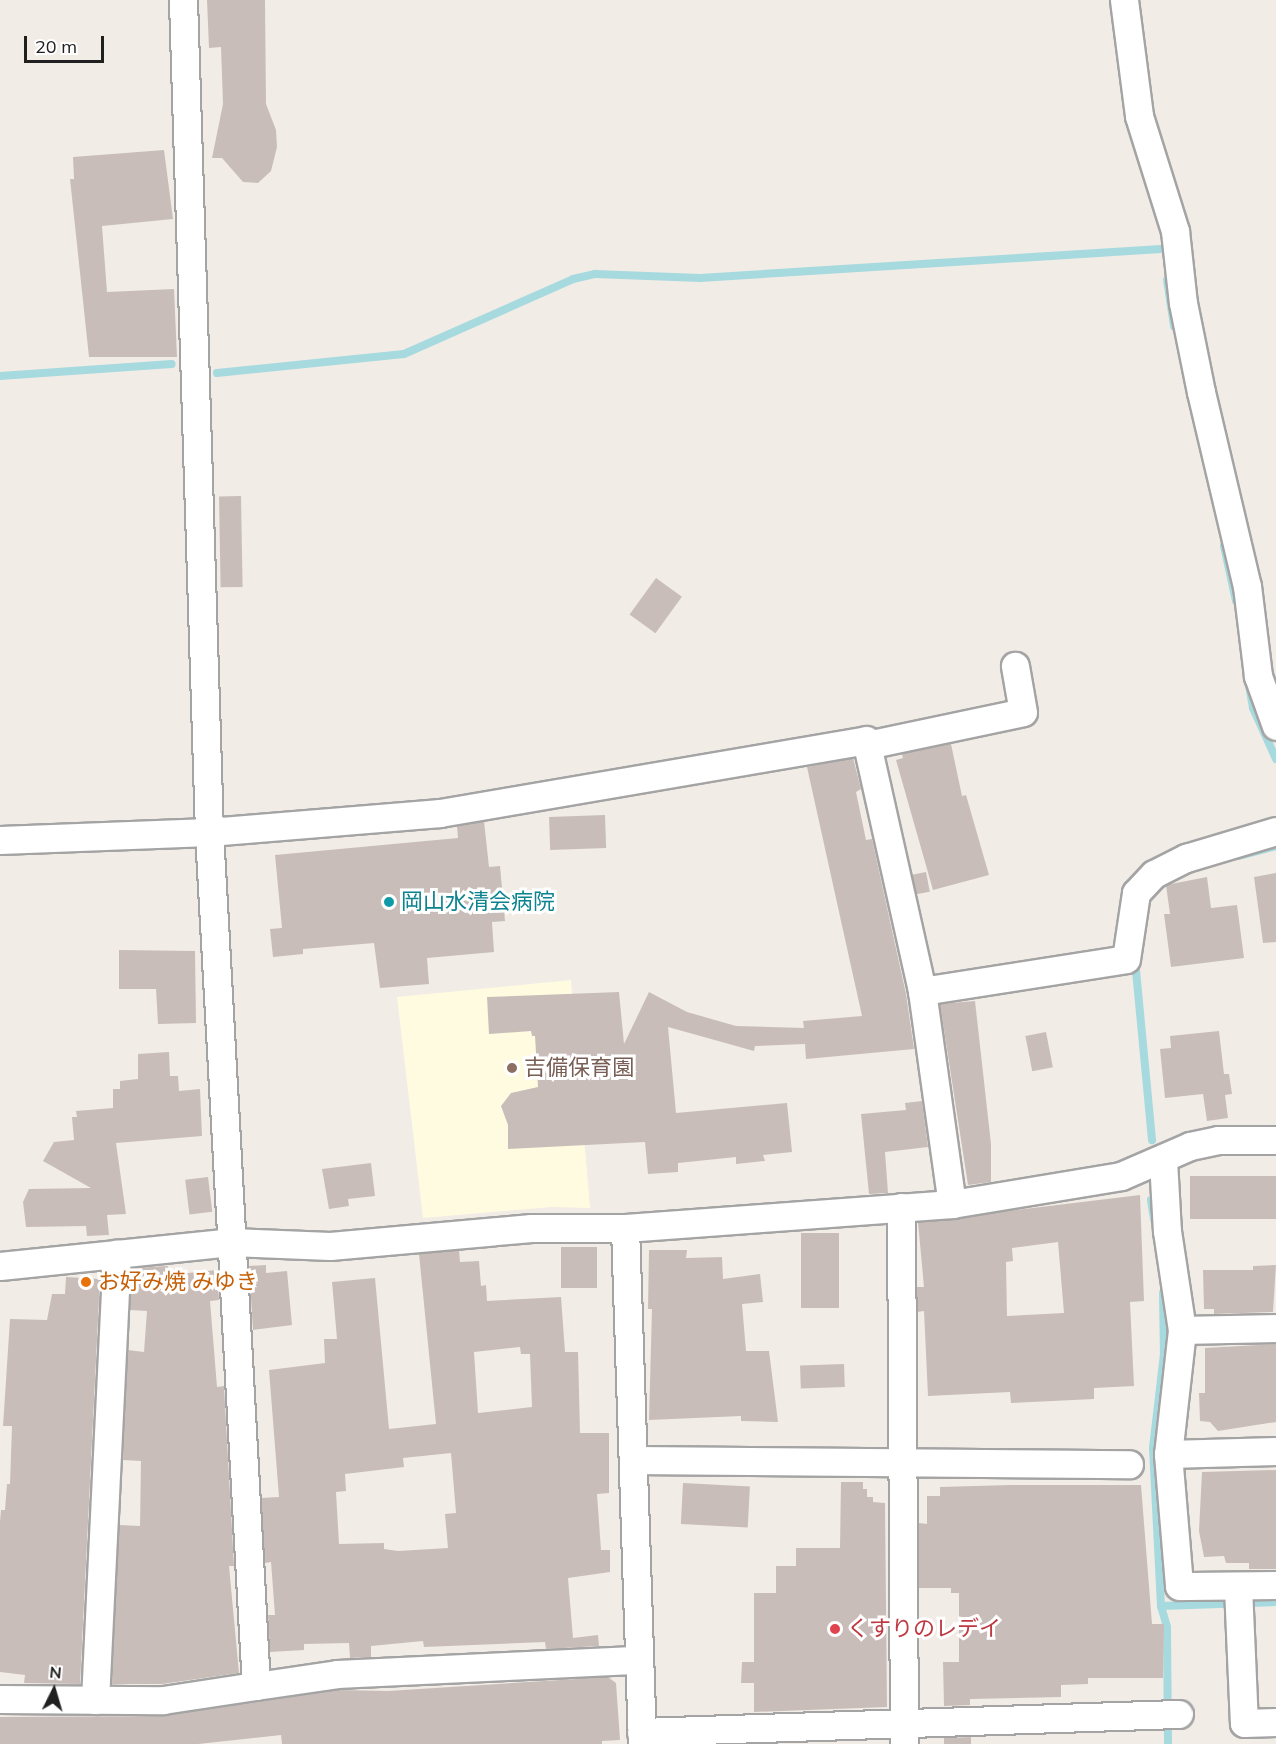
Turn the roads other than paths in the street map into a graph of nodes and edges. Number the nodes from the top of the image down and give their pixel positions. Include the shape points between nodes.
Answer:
1 (183, 0) edge
2 (1124, 0) edge
3 (1015, 666) dead end
4 (1276, 726) edge
5 (867, 746) junction
6 (1276, 831) edge
7 (209, 832) junction
8 (0, 840) edge
9 (922, 991) junction
10 (1276, 1140) edge
11 (1163, 1160) junction
12 (952, 1203) junction
13 (901, 1207) junction
14 (625, 1228) junction
15 (231, 1242) junction
16 (117, 1254) junction
17 (0, 1266) edge
18 (1276, 1328) edge
19 (1182, 1330) junction
20 (1276, 1451) edge
21 (1168, 1454) junction
22 (633, 1460) junction
23 (902, 1461) junction
24 (1129, 1464) dead end
25 (1276, 1585) edge
26 (1239, 1598) junction
27 (639, 1660) junction
28 (256, 1686) junction
29 (0, 1699) edge
30 (95, 1700) junction
31 (1172, 1713) dead end
32 (1276, 1722) edge
33 (904, 1732) edge
34 (642, 1738) edge

1 - 7 street
2 - 4 street via 1139,116 1175,231 1183,303 1201,392 1247,586 1258,675
3 - 5 street via 1023,712
5 - 7 street via 866,741 440,813
5 - 9 street
6 - 9 street via 1186,858 1154,874 1136,893 1126,959
7 - 8 street
7 - 15 street
9 - 12 street
10 - 11 street via 1200,1144
11 - 12 street via 1121,1176
11 - 19 street via 1167,1231
12 - 13 street
13 - 14 street
13 - 23 street
14 - 15 street via 531,1228 330,1246
14 - 22 street
15 - 16 street
15 - 28 street
16 - 17 street
16 - 30 street
18 - 19 street
19 - 21 street
20 - 21 street
21 - 26 street via 1179,1586
22 - 23 street
22 - 27 street
23 - 24 street
23 - 33 street
25 - 26 street
26 - 32 street via 1244,1723
27 - 28 street via 337,1674
27 - 34 street
28 - 30 street via 163,1700
29 - 30 street
31 - 33 street
33 - 34 street

